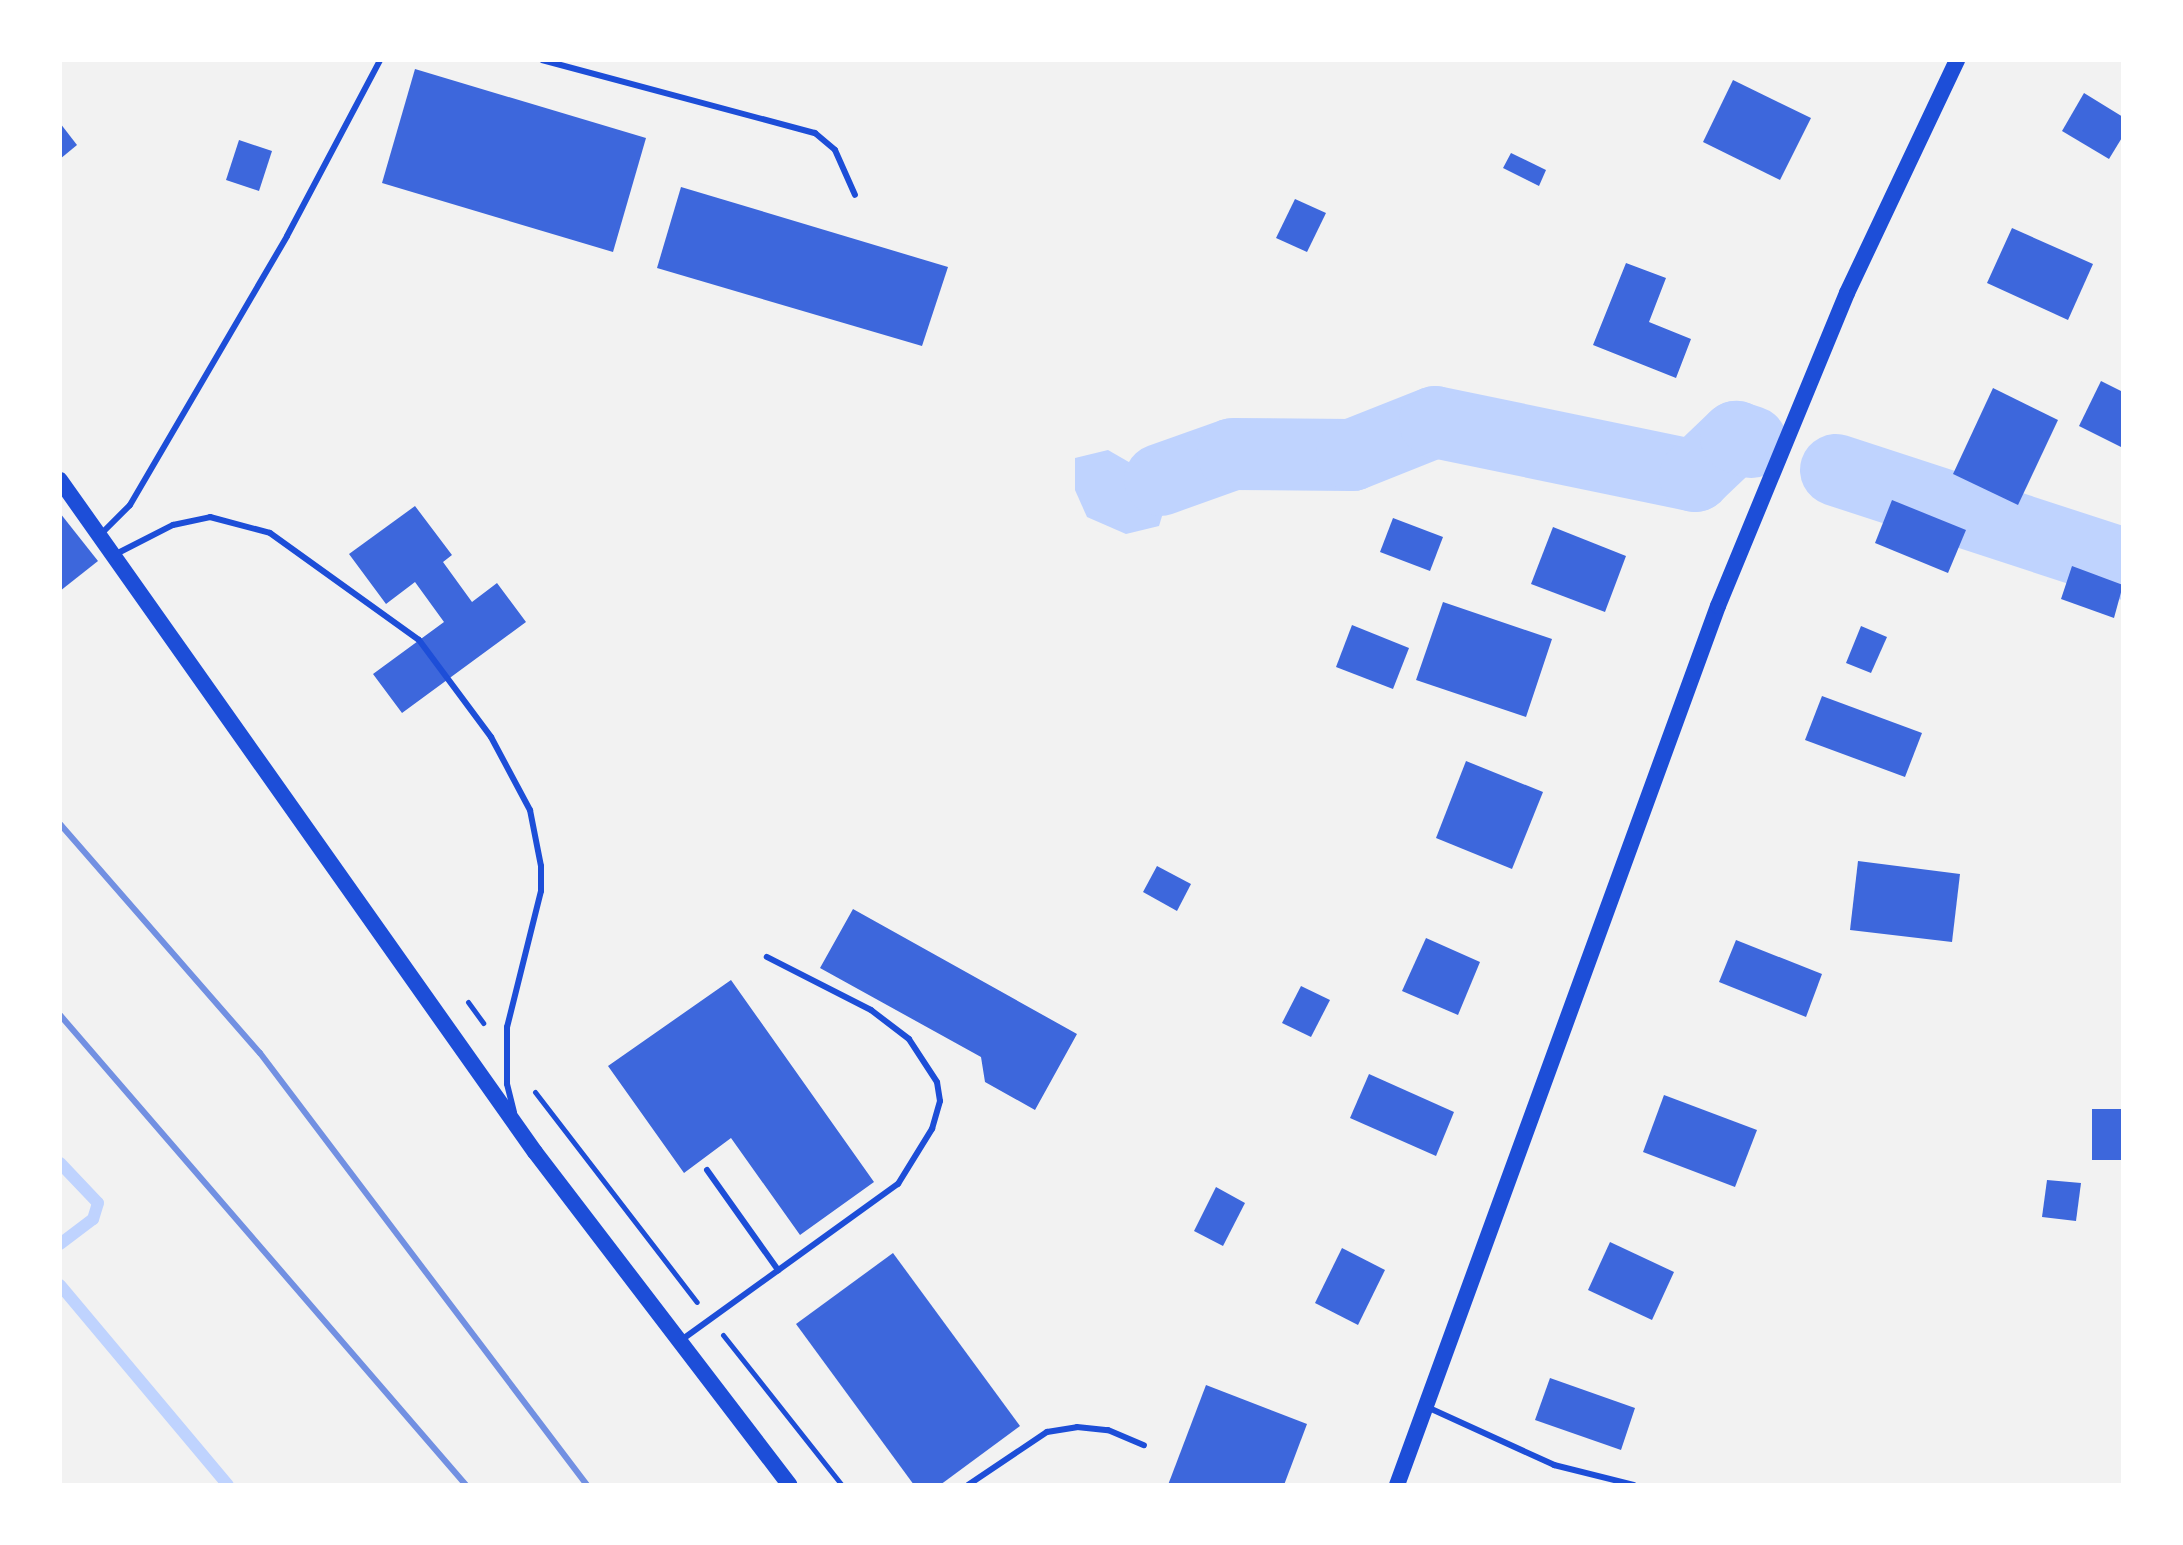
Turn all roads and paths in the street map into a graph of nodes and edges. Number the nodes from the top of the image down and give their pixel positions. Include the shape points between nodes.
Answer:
1 (380, 60) edge
2 (542, 60) edge
3 (1957, 60) edge
4 (855, 195) dead end
5 (60, 480) edge
6 (100, 535) junction
7 (114, 555) junction
8 (767, 957) dead end
9 (459, 990) dead end
10 (505, 1051) junction
11 (518, 1127) junction
12 (707, 1170) dead end
13 (778, 1270) junction
14 (710, 1318) junction
15 (680, 1341) junction
16 (1427, 1407) junction
17 (1144, 1445) dead end
18 (790, 1485) edge
19 (842, 1485) edge
20 (968, 1485) edge
21 (1397, 1485) edge
22 (1634, 1485) edge

1 - 6 lane via 287,236 130,505
2 - 4 lane via 815,133 835,150
3 - 16 main road via 1847,293 1718,606
5 - 6 main road
6 - 7 main road
7 - 10 lane via 189,520 240,522 285,540 370,609 419,640 517,780 539,839 541,891
7 - 11 main road
8 - 13 lane via 871,1010 909,1039 937,1082 940,1101 932,1129 898,1184
9 - 10 path
10 - 11 lane
10 - 14 path
11 - 15 main road
12 - 13 lane
13 - 14 lane
14 - 15 lane
14 - 19 path
15 - 18 main road
16 - 21 main road
16 - 22 lane via 1554,1465
17 - 20 lane via 1108,1430 1077,1427 1047,1432

